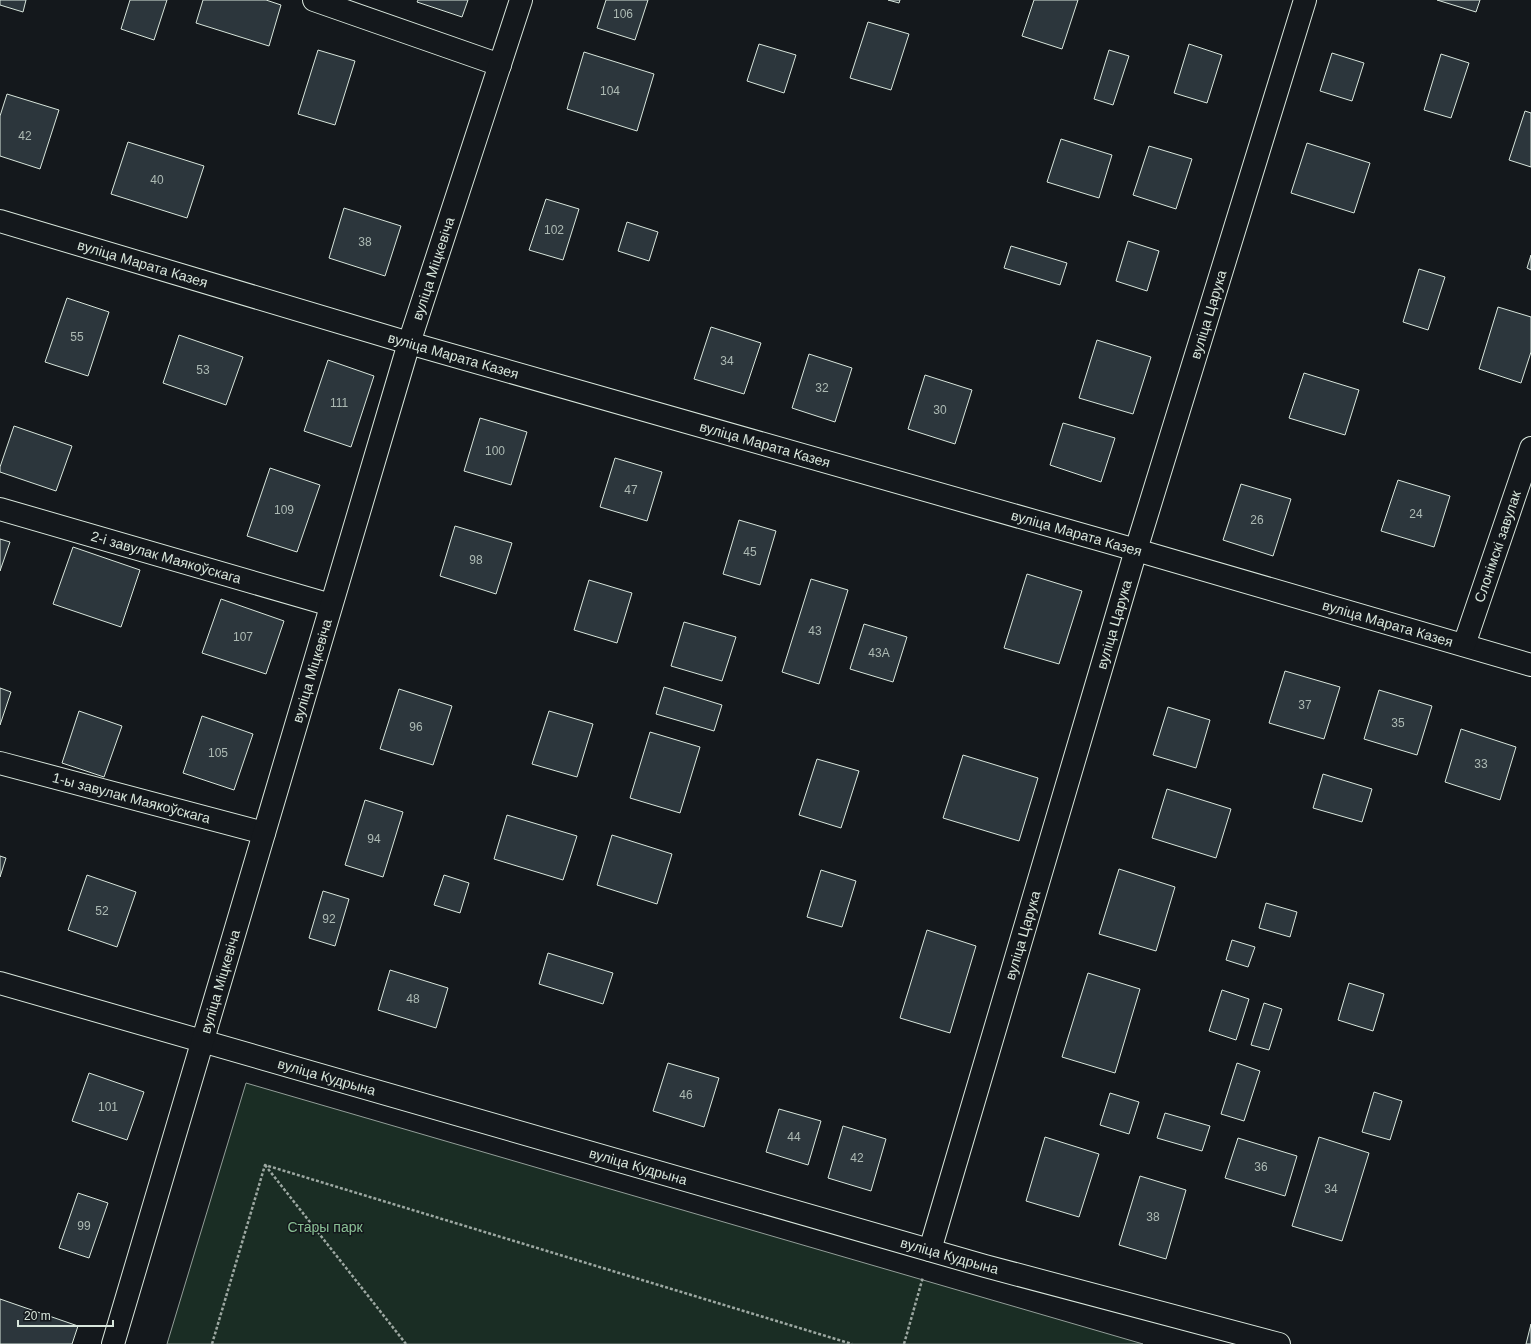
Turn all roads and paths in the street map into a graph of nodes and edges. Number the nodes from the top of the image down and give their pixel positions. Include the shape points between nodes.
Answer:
1 (314, 0) edge
2 (521, 0) edge
3 (1305, 0) edge
4 (500, 65) junction
5 (0, 221) edge
6 (409, 343) junction
7 (1531, 448) edge
8 (0, 509) edge
9 (1136, 550) junction
10 (331, 605) junction
11 (1464, 645) junction
12 (1531, 665) edge
13 (0, 762) edge
14 (264, 833) junction
15 (0, 983) edge
16 (202, 1042) junction
17 (265, 1165) junction
18 (930, 1250) junction
19 (113, 1344) edge
20 (212, 1344) edge
21 (406, 1344) edge
22 (852, 1344) edge
23 (904, 1344) edge
24 (1278, 1344) edge

1 - 4 street
2 - 4 street, вуліца Міцкевіча
3 - 9 street, вуліца Царука
4 - 6 street, вуліца Міцкевіча
5 - 6 street, вуліца Марата Казея
6 - 9 street, вуліца Марата Казея
6 - 10 street, вуліца Міцкевіча
7 - 11 street, Слонімскі завулак
8 - 10 street, 2-і завулак Маякоўскага
9 - 11 street, вуліца Марата Казея
9 - 18 street, вуліца Царука
10 - 14 street, вуліца Міцкевіча
11 - 12 street, вуліца Марата Казея
13 - 14 street, 1-ы завулак Маякоўскага
14 - 16 street, вуліца Міцкевіча
15 - 16 street, вуліца Кудрына
16 - 18 street, вуліца Кудрына
16 - 19 street, вуліца Міцкевіча
17 - 20 path
17 - 21 path
17 - 22 path
18 - 23 path
18 - 24 street, вуліца Кудрына

